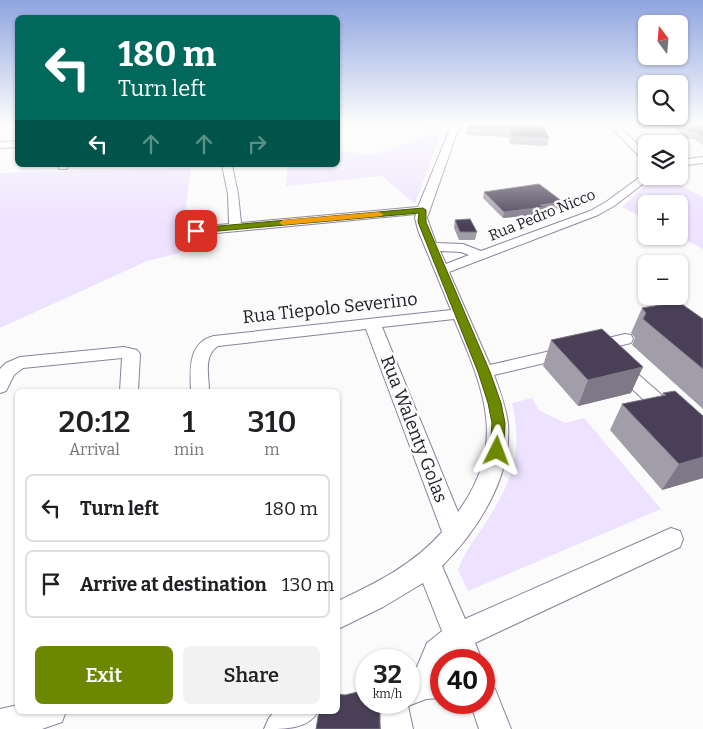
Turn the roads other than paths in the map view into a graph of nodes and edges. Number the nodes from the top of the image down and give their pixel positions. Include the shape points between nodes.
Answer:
1 (443, 158) edge
2 (703, 160) edge
3 (688, 162) edge
4 (227, 167) edge
5 (638, 183) edge
6 (423, 210) junction
7 (236, 227) junction
8 (196, 231) dead end
9 (432, 247) junction
10 (481, 256) junction
11 (442, 270) junction
12 (460, 314) junction
13 (372, 323) junction
14 (625, 340) dead end
15 (597, 346) junction
16 (484, 372) junction
17 (0, 387) edge
18 (129, 389) edge
19 (200, 389) edge
20 (681, 424) edge
21 (455, 535) junction
22 (671, 539) dead end
23 (428, 562) junction
24 (340, 614) edge
25 (463, 648) edge
26 (425, 686) edge
27 (40, 714) edge
28 (294, 714) edge
29 (394, 714) edge
30 (489, 714) edge
31 (0, 725) edge
32 (280, 729) edge
33 (397, 729) edge
34 (495, 729) edge

1 - 6 street
2 - 3 street
4 - 7 street
5 - 10 street, Rua Pedro Nicco via 594,213
6 - 7 street
6 - 9 street via 421,218
7 - 8 street
9 - 10 street via 463,248
9 - 11 street
10 - 11 street, Rua Pedro Nicco
11 - 12 street
12 - 13 street, Rua Tiepolo Severino
12 - 16 street
13 - 19 street, Rua Tiepolo Severino via 223,339 206,345 200,355
13 - 21 street, Rua Walenty Golas
14 - 15 street
15 - 16 street
15 - 20 street
16 - 21 street via 498,423 497,451 489,479
17 - 18 street via 12,365 124,352 131,354
21 - 23 street
22 - 25 street
23 - 24 street via 394,586
23 - 25 street
25 - 26 street via 437,653
27 - 31 street
28 - 32 street
29 - 33 street
30 - 34 street

